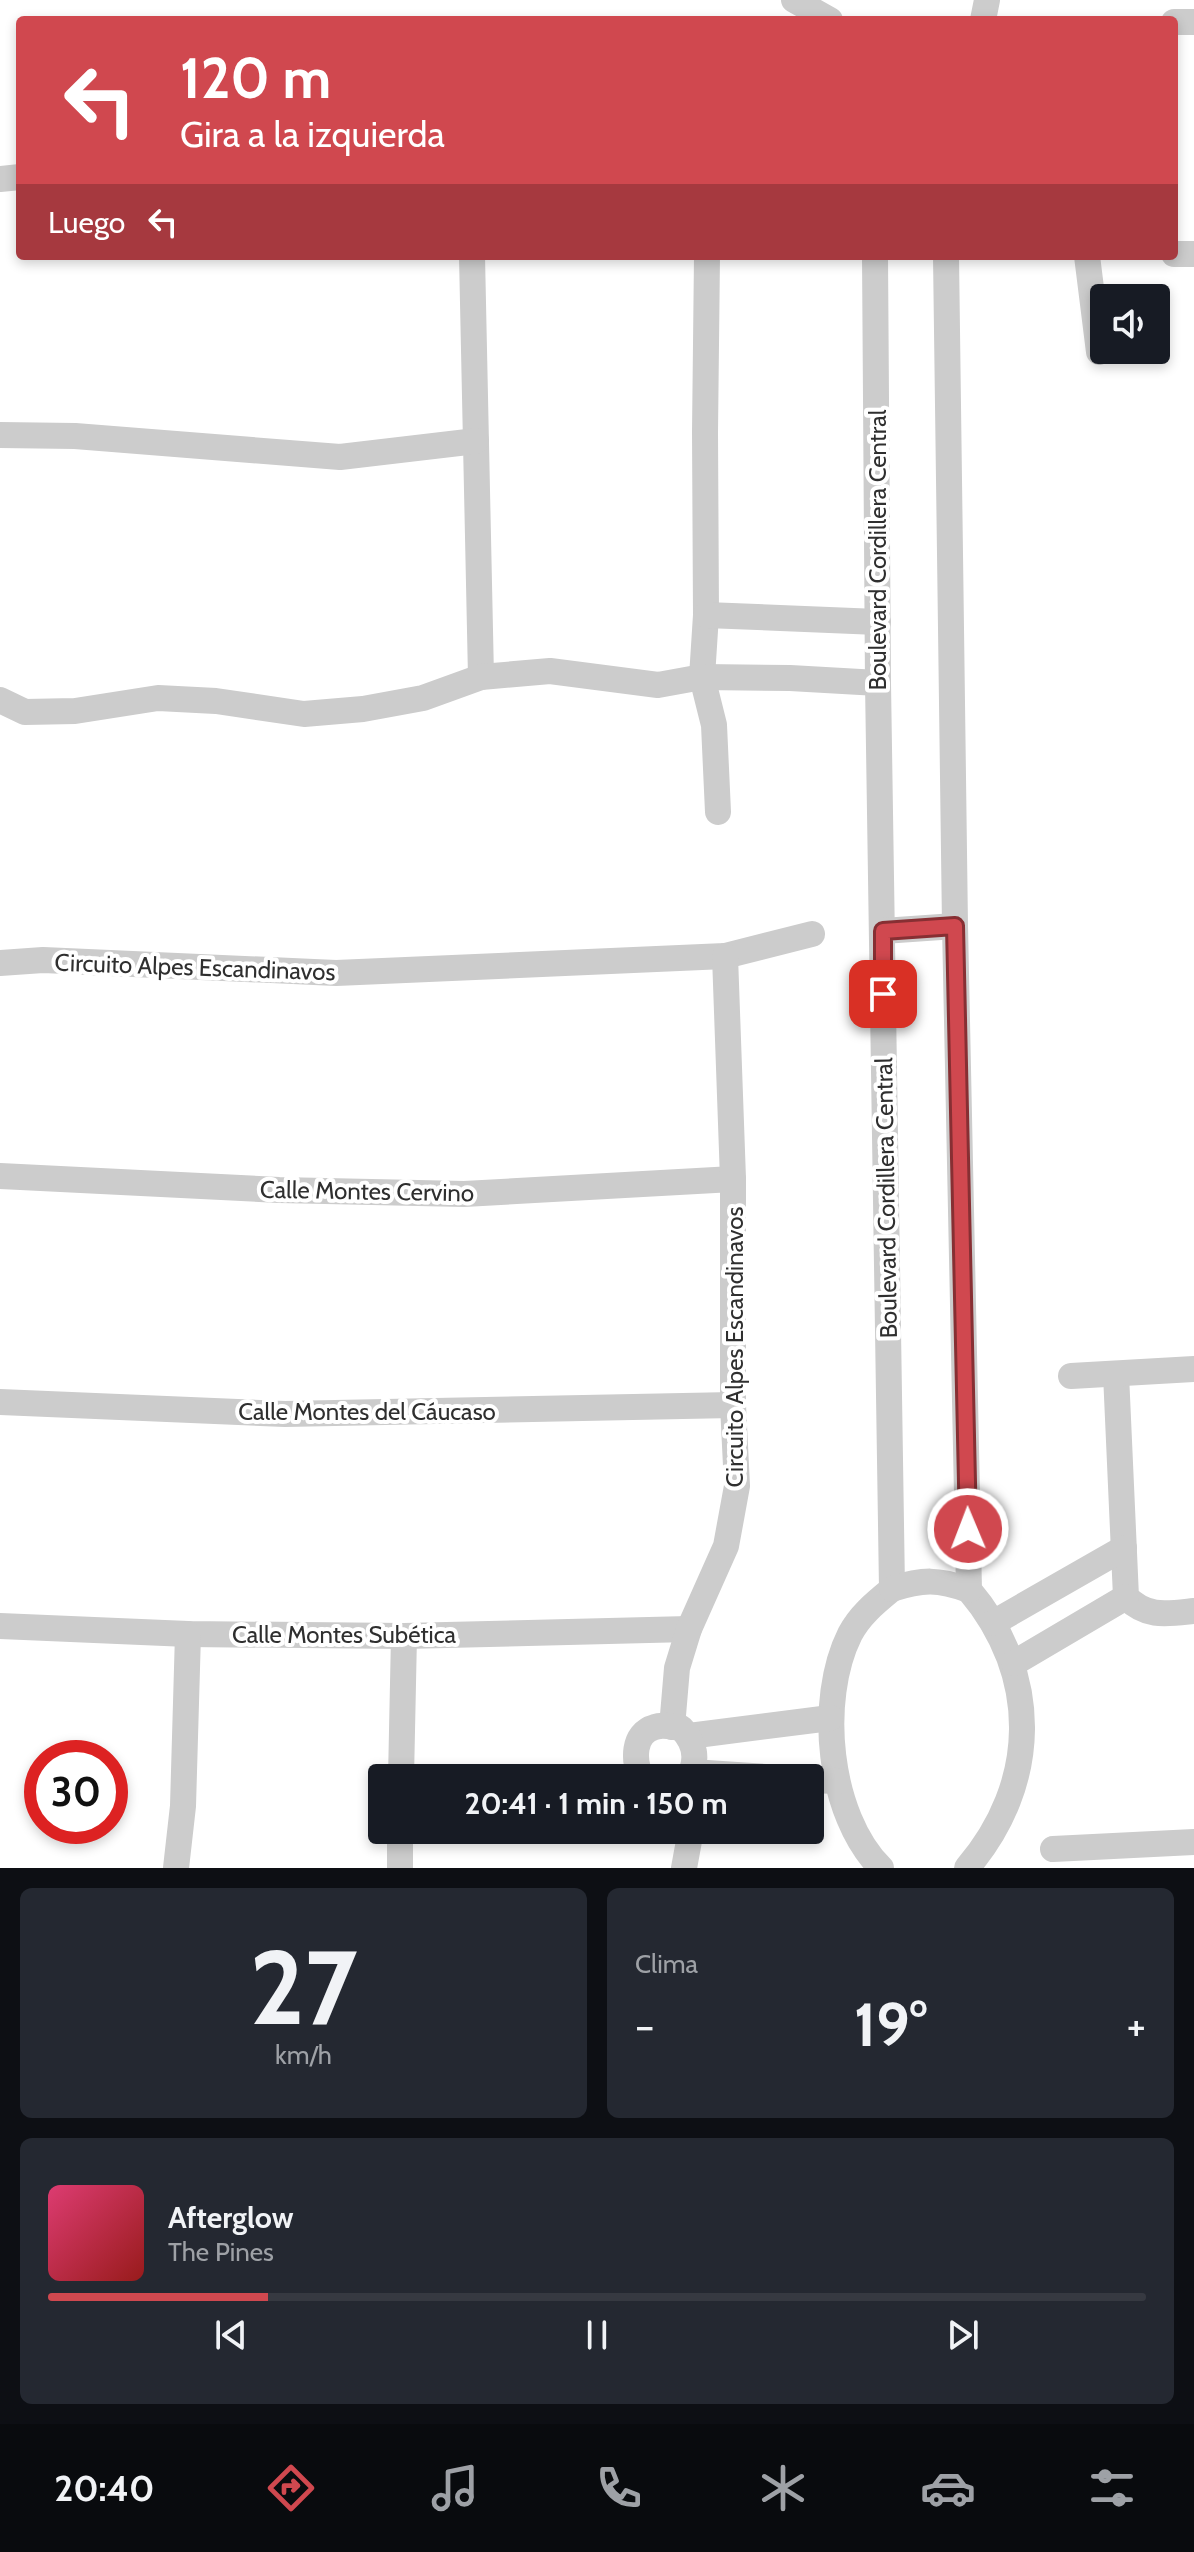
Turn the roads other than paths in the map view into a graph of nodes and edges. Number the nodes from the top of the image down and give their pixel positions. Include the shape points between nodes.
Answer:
1 (794, 0) edge
2 (823, 16) edge
3 (472, 260) edge
4 (707, 260) edge
5 (875, 260) edge
6 (946, 260) edge
7 (1088, 260) edge
8 (1090, 284) edge
9 (0, 435) edge
10 (476, 441) junction
11 (706, 615) junction
12 (878, 622) junction
13 (481, 677) junction
14 (702, 677) junction
15 (878, 683) junction
16 (0, 700) edge
17 (718, 812) dead end
18 (955, 926) junction
19 (883, 931) junction
20 (812, 934) dead end
21 (725, 956) junction
22 (0, 963) edge
23 (0, 1176) edge
24 (733, 1179) junction
25 (1194, 1369) edge
26 (1116, 1374) junction
27 (1071, 1376) dead end
28 (0, 1402) edge
29 (733, 1405) junction
30 (1124, 1548) junction
31 (892, 1589) junction
32 (969, 1590) junction
33 (1126, 1597) junction
34 (1194, 1611) edge
35 (993, 1623) junction
36 (0, 1626) edge
37 (689, 1629) junction
38 (188, 1634) junction
39 (404, 1636) junction
40 (1014, 1663) junction
41 (830, 1718) junction
42 (680, 1731) junction
43 (401, 1764) edge
44 (635, 1764) edge
45 (693, 1764) edge
46 (824, 1781) edge
47 (837, 1781) junction
48 (1194, 1842) edge
49 (400, 1844) edge
50 (688, 1844) edge
51 (1053, 1849) dead end
52 (1121, 1857) edge
53 (176, 1868) edge
54 (400, 1868) edge
55 (684, 1868) edge
56 (881, 1868) edge
57 (967, 1868) edge

1 - 2 street
3 - 10 street
4 - 11 street
5 - 12 street, Boulevard Cordillera Central
6 - 18 street
7 - 8 street
9 - 10 street via 340,457
10 - 13 street
11 - 12 street
11 - 14 street
12 - 15 street, Boulevard Cordillera Central
13 - 14 street via 550,671 658,685
13 - 16 street via 423,698 304,714 158,698 75,711 25,712
14 - 15 street
14 - 17 street via 714,725
15 - 19 street, Boulevard Cordillera Central
18 - 19 street
18 - 32 street
19 - 31 street, Boulevard Cordillera Central
20 - 21 street, Circuito Alpes Escandinavos
21 - 22 street, Circuito Alpes Escandinavos via 336,973 43,960
21 - 24 street, Circuito Alpes Escandinavos
23 - 24 street, Calle Montes Cervino via 464,1194
24 - 29 street, Circuito Alpes Escandinavos
25 - 26 street
26 - 27 street
26 - 30 street
28 - 29 street, Calle Montes del Cáucaso via 285,1414
29 - 37 street, Circuito Alpes Escandinavos via 737,1486 726,1546
30 - 33 street
30 - 35 street
31 - 32 street via 916,1581 944,1581
31 - 41 street via 867,1610 850,1635 836,1675
32 - 35 street
33 - 34 street via 1138,1609 1160,1614
33 - 40 street
35 - 40 street
36 - 38 street, Calle Montes Subética
37 - 39 street, Calle Montes Subética
37 - 42 street, Circuito Alpes Escandinavos via 677,1668
38 - 39 street, Calle Montes Subética
38 - 53 street
39 - 43 street
40 - 57 street via 1022,1710 1021,1754 1009,1803 988,1844
41 - 42 street
41 - 47 street
42 - 44 street via 657,1725 646,1731
42 - 45 street, Circuito Alpes Escandinavos via 694,1747
46 - 47 street
47 - 56 street via 853,1827
48 - 52 street
49 - 54 street
50 - 55 street
51 - 52 street

